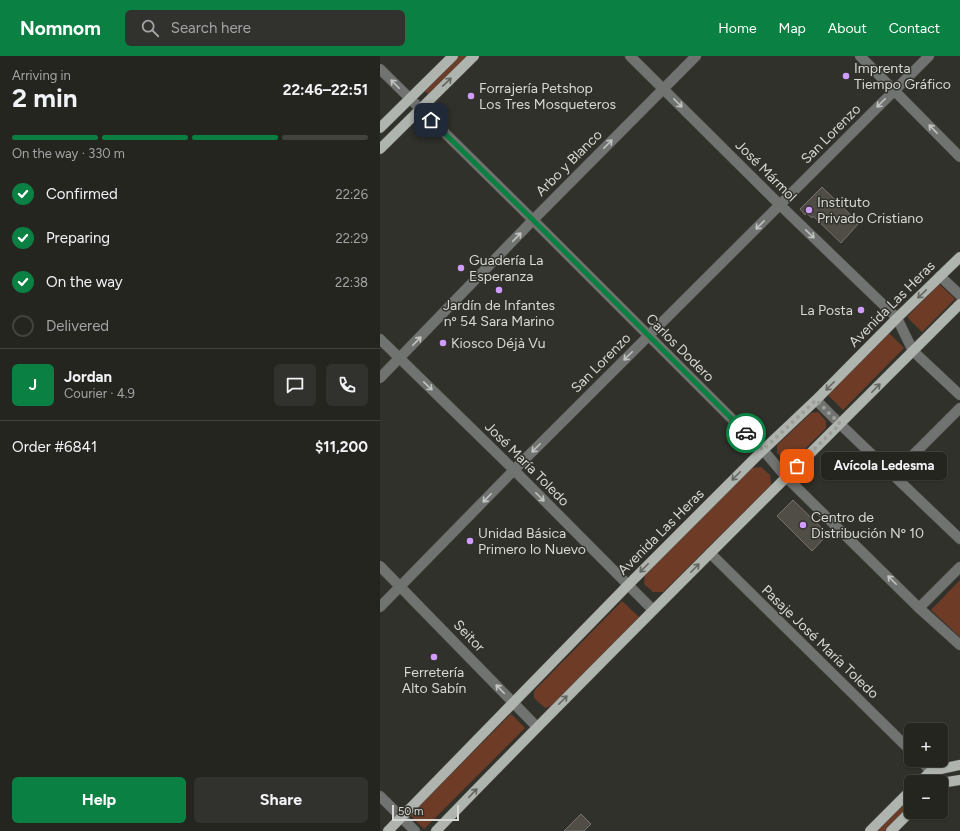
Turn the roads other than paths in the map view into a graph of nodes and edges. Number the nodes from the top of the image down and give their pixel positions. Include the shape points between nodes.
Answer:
1 (453, 56) edge
2 (474, 56) edge
3 (630, 56) edge
4 (696, 56) edge
5 (860, 56) edge
6 (929, 56) edge
7 (380, 69) edge
8 (663, 89) junction
9 (895, 90) junction
10 (410, 98) junction
11 (420, 109) junction
12 (380, 128) edge
13 (380, 149) edge
14 (960, 157) edge
15 (780, 205) junction
16 (533, 220) junction
17 (960, 258) edge
18 (940, 276) junction
19 (960, 295) edge
20 (960, 304) edge
21 (897, 318) junction
22 (648, 336) junction
23 (380, 339) edge
24 (913, 351) junction
25 (400, 359) junction
26 (380, 378) edge
27 (960, 395) edge
28 (816, 400) junction
29 (960, 408) edge
30 (840, 424) junction
31 (763, 450) junction
32 (514, 470) junction
33 (893, 475) junction
34 (786, 477) junction
35 (960, 539) edge
36 (710, 553) junction
37 (380, 566) edge
38 (960, 567) edge
39 (628, 585) junction
40 (400, 586) junction
41 (380, 606) edge
42 (919, 608) junction
43 (653, 610) junction
44 (960, 645) edge
45 (513, 702) junction
46 (537, 727) junction
47 (904, 744) edge
48 (960, 765) edge
49 (927, 767) edge
50 (931, 771) junction
51 (927, 775) edge
52 (934, 775) edge
53 (960, 780) edge
54 (948, 781) edge
55 (380, 796) edge
56 (904, 797) edge
57 (402, 818) junction
58 (904, 818) edge
59 (388, 831) edge
60 (415, 831) edge
61 (436, 831) edge
62 (870, 831) edge
63 (891, 831) edge

1 - 10 main road
11 -> 2 main road
3 - 8 street, José Mármol
4 - 8 street, Arbo y Blanco
5 - 9 street
6 - 9 street, San Lorenzo
10 -> 7 street, Carlos Dodero
8 -> 15 street, José Mármol
16 -> 8 street, Arbo y Blanco
14 -> 9 street
9 -> 15 street, San Lorenzo
10 - 11 street, Carlos Dodero
10 - 12 main road
11 - 13 main road
11 - 16 street, Carlos Dodero
15 -> 21 street, José Mármol
15 -> 22 street, San Lorenzo
16 - 22 street, Carlos Dodero
25 -> 16 street, Arbo y Blanco
17 - 18 main road, Avenida Las Heras
18 - 19 street
18 -> 21 main road, Avenida Las Heras
20 - 24 main road
21 - 24 street, José Mármol
21 -> 28 main road, Avenida Las Heras
22 - 31 street, Carlos Dodero
22 -> 32 street, San Lorenzo
23 - 25 street, José María Toledo
24 - 27 street, José Mármol
30 -> 24 main road
25 - 26 street, Arbo y Blanco
25 -> 32 street, José María Toledo
28 - 30 street
28 - 31 main road, Avenida Las Heras
29 - 33 street
30 - 33 street
30 - 34 main road
31 - 34 street, Carlos Dodero
31 -> 39 main road, Avenida Las Heras
32 -> 39 street, José María Toledo
32 -> 40 street, San Lorenzo
33 - 35 street
34 - 36 main road
42 -> 34 street, Carlos Dodero
43 -> 36 main road
36 - 47 street, Pasaje José María Toledo
37 - 40 street, Seitor
38 - 42 street
39 - 43 street, José María Toledo
39 - 45 main road, Avenida Las Heras
40 - 41 street, San Lorenzo
45 -> 40 street, Seitor
42 - 44 street, Carlos Dodero
46 -> 43 main road
45 - 46 street, Seitor
45 - 57 main road, Avenida Las Heras
61 -> 46 main road
48 - 50 main road
49 - 50 street
50 - 51 main road
50 - 52 street
53 - 54 main road
55 - 57 street
56 - 62 main road
57 - 59 main road, Avenida Las Heras
57 - 60 street
58 - 63 main road

